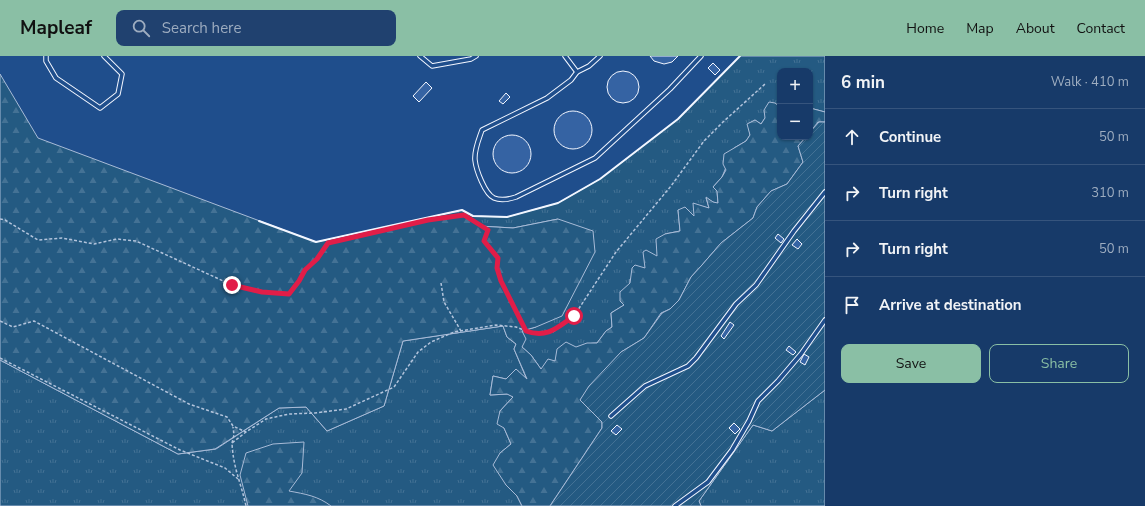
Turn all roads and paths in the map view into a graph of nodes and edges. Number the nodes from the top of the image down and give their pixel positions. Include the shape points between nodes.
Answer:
1 (46, 56) edge
2 (104, 56) edge
3 (420, 56) edge
4 (476, 56) edge
5 (565, 56) edge
6 (600, 56) edge
7 (701, 56) edge
8 (577, 72) junction
9 (765, 84) dead end
10 (825, 192) edge
11 (0, 219) edge
12 (441, 283) dead end
13 (825, 320) edge
14 (0, 321) edge
15 (461, 330) junction
16 (526, 331) junction
17 (0, 358) edge
18 (612, 416) dead end
19 (233, 426) junction
20 (246, 432) junction
21 (232, 443) junction
22 (239, 480) junction
23 (246, 506) edge
24 (675, 506) edge

1 - 2 lane via 46,61 56,78 100,108 118,94 122,74
3 - 4 lane via 432,66
5 - 8 lane
6 - 8 lane
7 - 8 lane via 670,89 595,158 516,197 505,200 494,198 485,188 475,159 482,130 547,98 571,80
9 - 16 path via 704,141 671,186 616,252 574,316 553,332 534,334
10 - 18 lane via 756,286 736,304 696,358 688,366 645,386
11 - 16 path via 38,240 62,238 94,244 116,239 136,240 232,285 262,292 289,294 328,243 428,220 464,215 488,230 484,241 498,258 497,268 501,281
12 - 15 path via 444,302
13 - 24 lane via 801,354 758,401 732,450 708,482
14 - 19 path via 13,327 34,321 189,404 227,417
15 - 16 path via 496,325
15 - 20 path via 431,342 418,352 394,387 373,398 346,409 289,414 266,419
17 - 22 path via 180,450 225,468
19 - 20 path
19 - 21 path
20 - 21 path
21 - 22 path via 232,456
22 - 23 path

